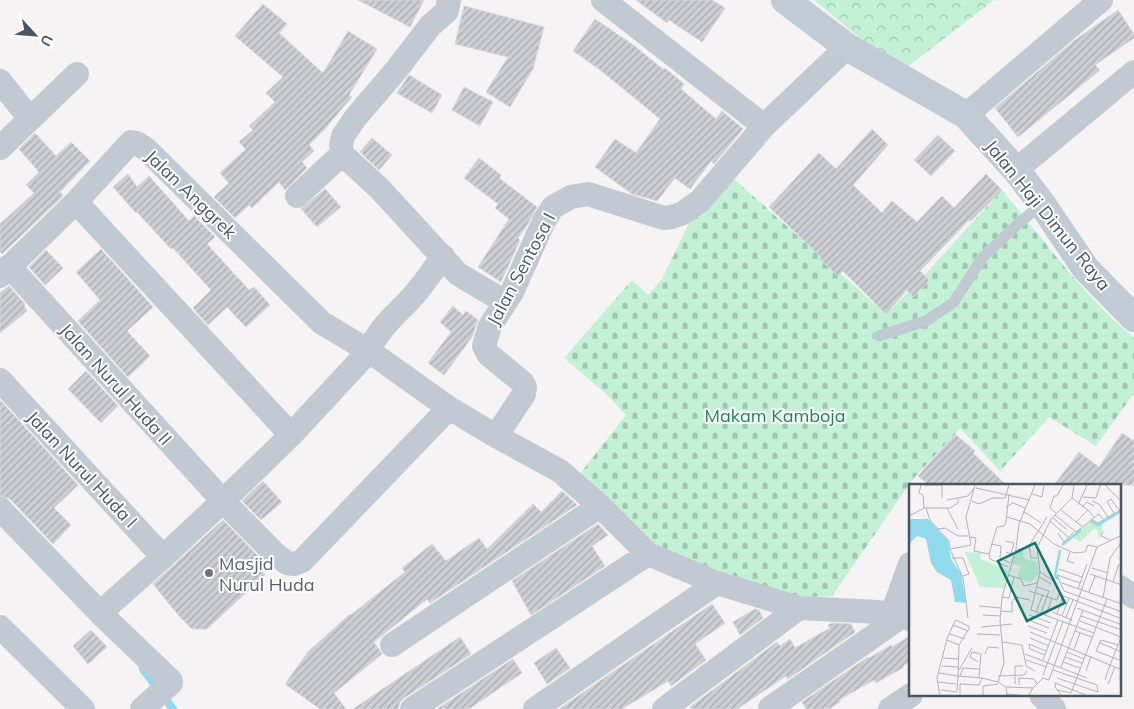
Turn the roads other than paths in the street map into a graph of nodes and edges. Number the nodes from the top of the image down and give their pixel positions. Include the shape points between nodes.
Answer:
1 (449, 0) edge
2 (602, 0) edge
3 (785, 0) edge
4 (1101, 0) edge
5 (848, 47) junction
6 (1134, 72) edge
7 (77, 74) dead end
8 (0, 81) edge
9 (966, 116) junction
10 (30, 119) junction
11 (764, 126) junction
12 (0, 148) edge
13 (342, 154) junction
14 (1016, 170) junction
15 (297, 196) dead end
16 (76, 202) junction
17 (1042, 204) junction
18 (443, 256) junction
19 (4, 271) edge
20 (504, 302) junction
21 (1134, 318) edge
22 (879, 336) dead end
23 (376, 338) junction
24 (0, 380) edge
25 (449, 408) junction
26 (291, 435) junction
27 (496, 436) junction
28 (223, 501) junction
29 (600, 506) junction
30 (0, 509) edge
31 (648, 554) junction
32 (163, 558) junction
33 (909, 570) edge
34 (717, 583) junction
35 (1122, 588) edge
36 (1134, 597) edge
37 (799, 608) junction
38 (100, 612) junction
39 (901, 617) edge
40 (0, 627) edge
41 (392, 645) dead end
42 (910, 696) edge
43 (770, 708) edge
44 (83, 709) edge
45 (142, 709) edge
46 (412, 709) edge
47 (535, 709) edge
48 (664, 709) edge
49 (890, 709) edge

1 - 13 street via 447,11 430,26 343,136
2 - 11 street
3 - 5 street, Jalan Haji Dimun Raya
4 - 9 street
5 - 9 street, Jalan Haji Dimun Raya
5 - 11 street, Jalan Sentosa I
6 - 14 street
7 - 10 street
8 - 10 street
9 - 14 street, Jalan Haji Dimun Raya
10 - 12 street
11 - 20 street, Jalan Sentosa I via 700,201 683,213 664,218 588,194 571,197 553,207 512,292
13 - 15 street
13 - 18 street
14 - 17 street, Jalan Haji Dimun Raya
16 - 19 street, Jalan Anggrek
16 - 23 street, Jalan Anggrek via 131,142 137,143 322,323
16 - 26 street
17 - 21 street, Jalan Haji Dimun Raya via 1086,269
17 - 22 lane via 983,257 953,303 926,321
18 - 20 street via 458,274
18 - 23 street
19 - 28 street, Jalan Nurul Huda II
20 - 27 street, Jalan Sentosa I via 490,326 484,346 488,354 525,387 524,394
23 - 25 street
23 - 26 street
24 - 32 street, Jalan Nurul Huda I
25 - 27 street
25 - 28 street, Jalan Nurul Huda II via 302,561 286,563 274,554
26 - 28 street
27 - 29 street via 560,471
28 - 32 street
29 - 31 street
29 - 41 street
30 - 38 street
31 - 34 street
31 - 46 street
32 - 38 street
33 - 39 street
34 - 37 street
34 - 47 street
35 - 36 street
37 - 39 street via 878,612
37 - 48 street
38 - 45 street via 172,682
39 - 43 street
40 - 44 street
42 - 49 street

